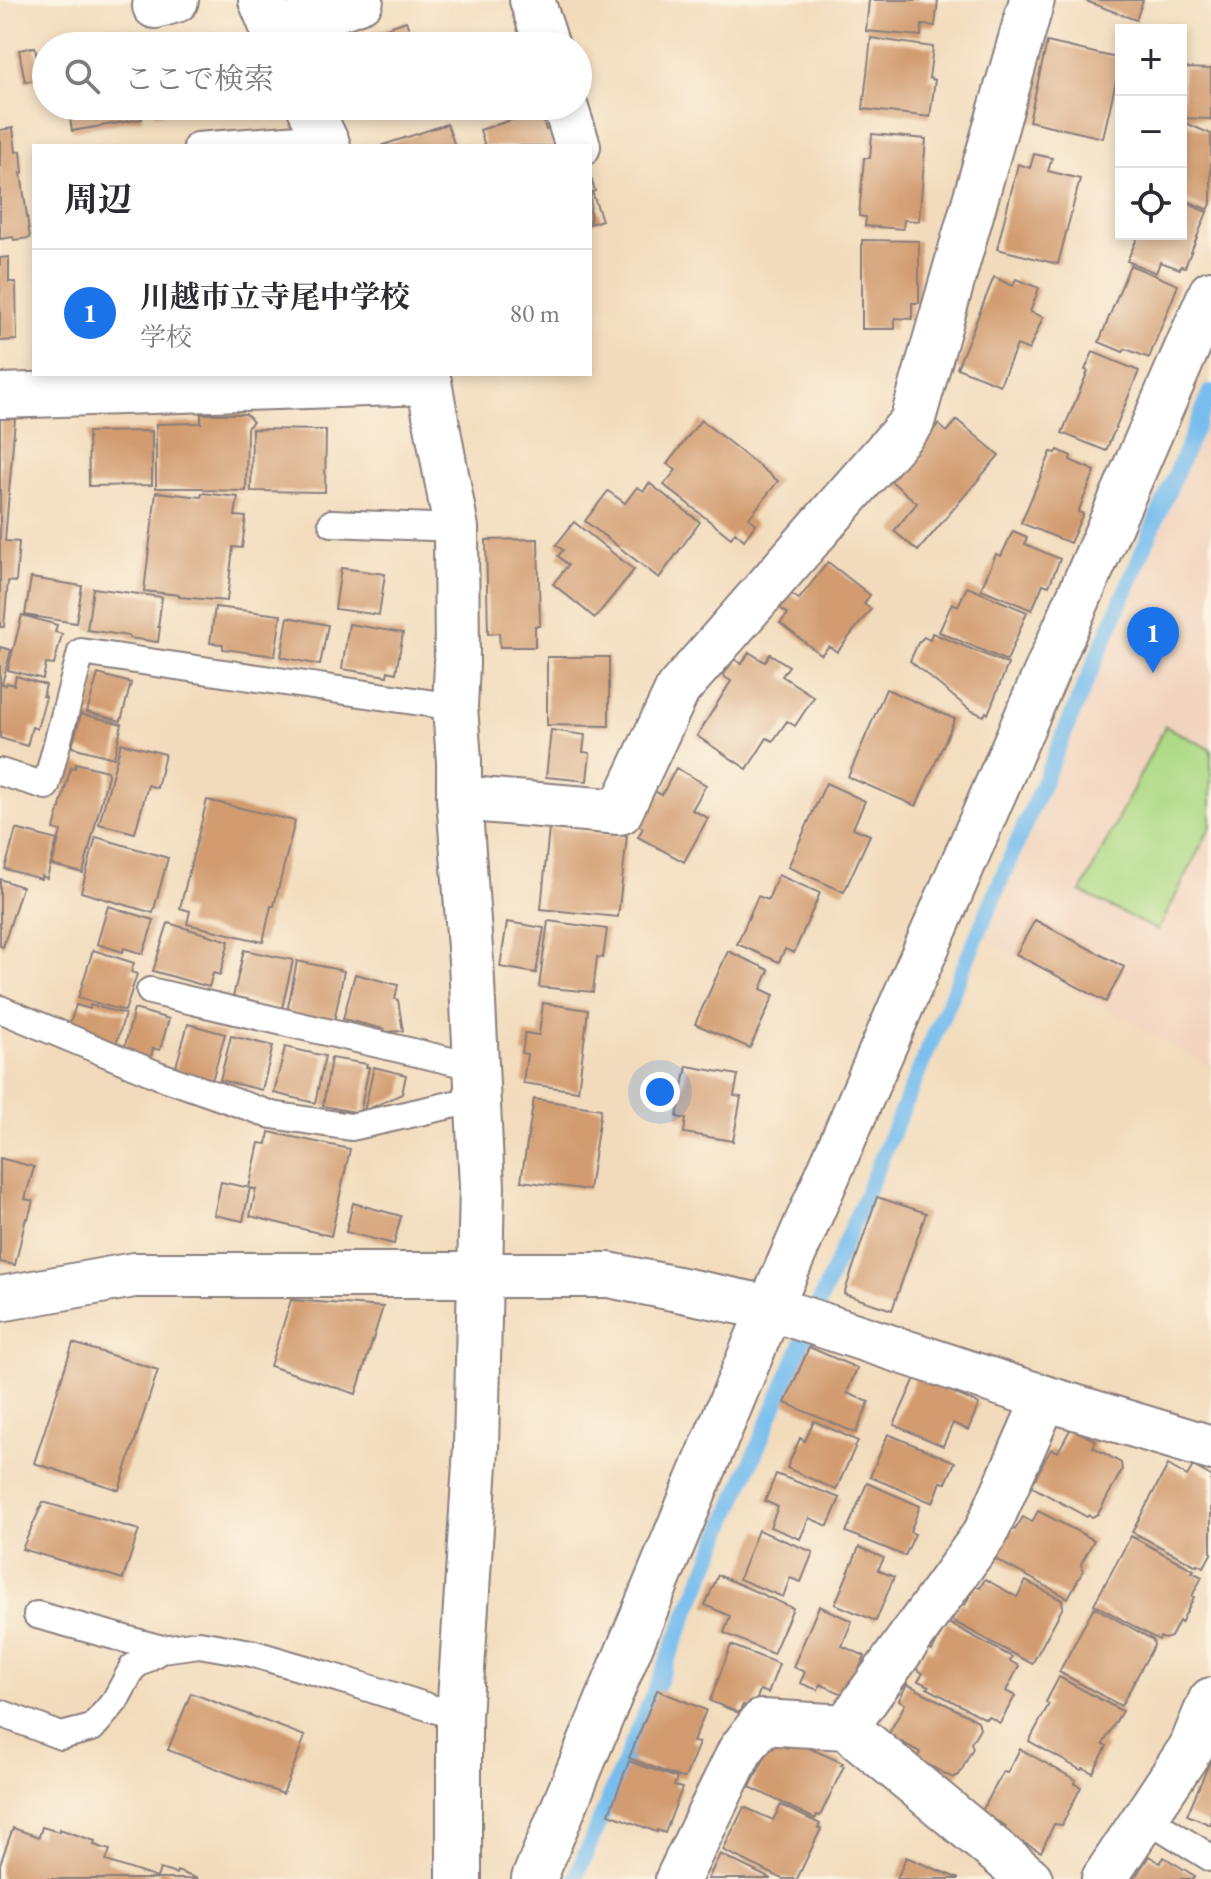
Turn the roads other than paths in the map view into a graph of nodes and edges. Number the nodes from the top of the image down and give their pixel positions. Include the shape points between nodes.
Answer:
1 (361, 0) edge
2 (532, 0) edge
3 (1032, 0) edge
4 (272, 27) edge
5 (542, 32) edge
6 (570, 120) edge
7 (320, 129) edge
8 (211, 144) edge
9 (577, 144) edge
10 (1211, 293) edge
11 (428, 378) edge
12 (0, 396) edge
13 (332, 523) dead end
14 (456, 528) junction
15 (455, 707) junction
16 (0, 772) edge
17 (459, 798) junction
18 (150, 991) dead end
19 (0, 1009) edge
20 (477, 1083) junction
21 (480, 1274) junction
22 (0, 1299) edge
23 (770, 1308) junction
24 (1045, 1398) junction
25 (1211, 1448) edge
26 (37, 1615) dead end
27 (162, 1649) junction
28 (1211, 1700) edge
29 (0, 1713) edge
30 (459, 1717) junction
31 (846, 1727) junction
32 (1145, 1817) junction
33 (1211, 1858) edge
34 (459, 1879) edge
35 (534, 1879) edge
36 (678, 1879) edge
37 (1030, 1879) edge
38 (1104, 1879) edge

1 - 4 street via 286,28
2 - 5 street
3 - 17 street via 912,422 678,689 620,812
6 - 9 street
7 - 8 lane
10 - 23 street
11 - 12 street
11 - 14 street
13 - 14 lane
14 - 15 street
15 - 16 lane via 81,652 46,786
15 - 17 street
17 - 20 street
18 - 20 lane
19 - 20 lane via 158,1075 272,1115 351,1127
20 - 21 street
21 - 22 street via 134,1275
21 - 23 street via 609,1275
21 - 30 street via 476,1448
23 - 24 street
23 - 35 street
24 - 25 street
24 - 31 street via 986,1532
26 - 27 lane
27 - 29 lane via 133,1667 115,1701 92,1728 61,1736
27 - 30 lane via 199,1644 251,1653
28 - 32 street via 1191,1748
30 - 34 street
31 - 36 street via 762,1722 740,1751
31 - 37 street
32 - 33 lane
32 - 38 street

